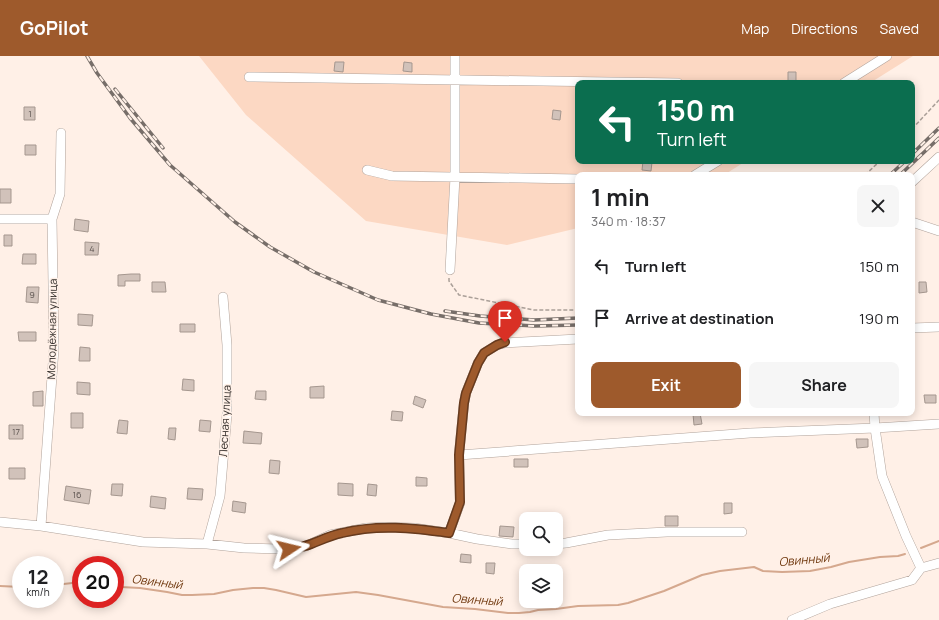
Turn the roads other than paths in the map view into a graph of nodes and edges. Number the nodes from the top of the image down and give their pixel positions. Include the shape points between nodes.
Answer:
1 (455, 56) edge
2 (887, 56) edge
3 (249, 77) dead end
4 (455, 80) junction
5 (849, 80) edge
6 (575, 82) edge
7 (61, 133) dead end
8 (939, 157) edge
9 (713, 164) edge
10 (367, 170) dead end
11 (700, 172) edge
12 (455, 177) junction
13 (575, 179) edge
14 (915, 179) edge
15 (52, 218) junction
16 (0, 219) edge
17 (915, 223) edge
18 (939, 231) edge
19 (450, 270) road end
20 (223, 297) dead end
21 (939, 327) edge
22 (915, 328) edge
23 (575, 339) edge
24 (874, 416) edge
25 (939, 424) edge
26 (875, 428) junction
27 (459, 455) junction
28 (0, 522) edge
29 (41, 526) junction
30 (742, 532) dead end
31 (449, 533) junction
32 (563, 543) edge
33 (207, 544) junction
34 (519, 544) edge
35 (939, 563) edge
36 (921, 568) junction
37 (792, 620) edge

1 - 4 street
2 - 5 street
3 - 4 street
4 - 6 street
4 - 12 street
7 - 15 street, Молодёжная улица via 60,194
8 - 14 street
9 - 11 street
10 - 12 street via 392,176
12 - 13 street
12 - 19 street
15 - 16 street
15 - 29 street, Молодёжная улица via 54,349
17 - 18 street
20 - 33 street, Лесная улица via 227,345 227,414 220,496
21 - 22 street
23 - 27 street via 505,342 484,353 466,393
24 - 26 street
25 - 26 street
26 - 27 street via 750,433
26 - 36 street via 882,476
27 - 31 street via 460,502
28 - 29 street
29 - 33 street via 143,542
30 - 32 street via 608,535
31 - 33 street via 385,527 366,528 330,536 299,548 244,548
31 - 34 street
35 - 36 street
36 - 37 street via 912,580 830,604

